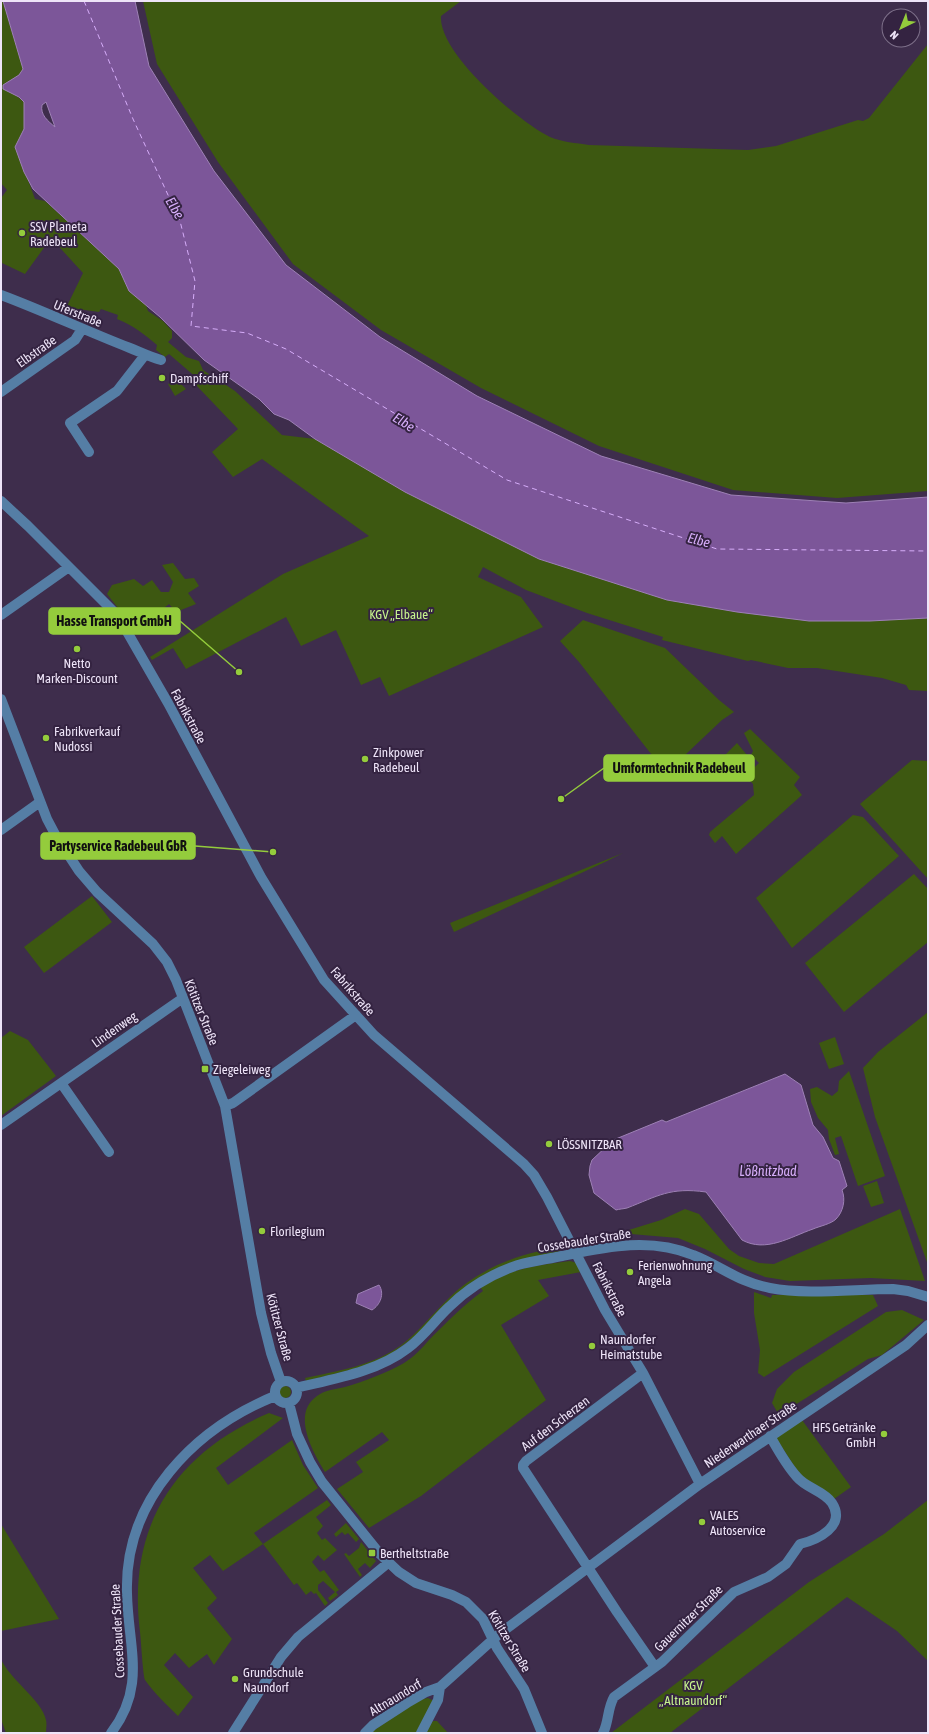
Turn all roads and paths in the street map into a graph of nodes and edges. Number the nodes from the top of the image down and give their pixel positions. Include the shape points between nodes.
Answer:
1 (1, 295) edge
2 (82, 329) junction
3 (144, 355) junction
4 (161, 360) dead end
5 (1, 392) edge
6 (89, 452) dead end
7 (1, 501) edge
8 (69, 567) junction
9 (1, 615) edge
10 (1, 699) edge
11 (40, 802) junction
12 (1, 830) edge
13 (183, 998) junction
14 (356, 1015) junction
15 (61, 1083) junction
16 (225, 1106) junction
17 (1, 1125) edge
18 (109, 1152) dead end
19 (577, 1253) junction
20 (928, 1297) edge
21 (928, 1325) edge
22 (643, 1373) junction
23 (281, 1382) junction
24 (296, 1388) junction
25 (275, 1396) junction
26 (289, 1403) junction
27 (770, 1436) junction
28 (700, 1484) junction
29 (388, 1563) junction
30 (587, 1567) junction
31 (493, 1639) junction
32 (655, 1667) junction
33 (440, 1688) junction
34 (111, 1733) edge
35 (233, 1733) edge
36 (365, 1733) edge
37 (421, 1733) edge
38 (542, 1733) edge
39 (603, 1733) edge

1 - 2 street, Uferstraße
2 - 3 street, Uferstraße
2 - 5 street, Elbstraße via 75,340
3 - 4 street, Uferstraße
3 - 6 street via 117,392 70,423
7 - 8 street, Fabrikstraße
8 - 9 street
8 - 14 street, Fabrikstraße via 118,616 162,691 270,891 324,980
10 - 11 street, Kötitzer Straße
11 - 12 street
11 - 13 street, Kötitzer Straße via 56,836 79,871 97,892 154,944 167,962
13 - 15 street, Lindenweg
13 - 16 street, Kötitzer Straße
14 - 16 street via 233,1104
14 - 19 street, Fabrikstraße via 374,1035 527,1167 544,1191
15 - 17 street, Lindenweg
15 - 18 street
16 - 23 street, Kötitzer Straße via 261,1313
19 - 20 street, Cossebauder Straße via 618,1246 653,1245 693,1255 742,1280 770,1288 893,1289
19 - 22 street, Fabrikstraße via 605,1310
19 - 24 street, Cossebauder Straße via 520,1265 490,1276 465,1292 422,1336 394,1357 347,1375
21 - 27 street, Niederwarthaer Straße via 906,1345
22 - 28 street, Fabrikstraße
22 - 30 street, Auf den Scherzen via 523,1465
23 - 24 street, Kötitzer Straße via 288,1381
23 - 25 street, Kötitzer Straße via 275,1388
24 - 26 street via 296,1396
25 - 26 street via 280,1402
25 - 34 street, Cossebauder Straße via 242,1412 198,1442 171,1468 146,1507 132,1547 127,1573 132,1688 127,1706
26 - 29 street, Kötitzer Straße via 297,1434 316,1472 340,1506
27 - 28 street, Niederwarthaer Straße
27 - 32 street, Gauernitzer Straße via 798,1479 832,1503 835,1513 833,1524 825,1535 800,1544 786,1564 768,1577 734,1592
28 - 30 street, Niederwarthaer Straße
29 - 31 street, Kötitzer Straße via 416,1583 466,1602 483,1619
29 - 35 street via 298,1636 281,1657
30 - 31 street, Niederwarthaer Straße
30 - 32 street
31 - 33 street, Altnaundorf
31 - 38 street, Kötitzer Straße via 524,1689
32 - 39 street, Gauernitzer Straße via 614,1697 609,1706
33 - 36 street, Altnaundorf via 426,1692 407,1703
33 - 37 street, Altnaundorf via 438,1700

